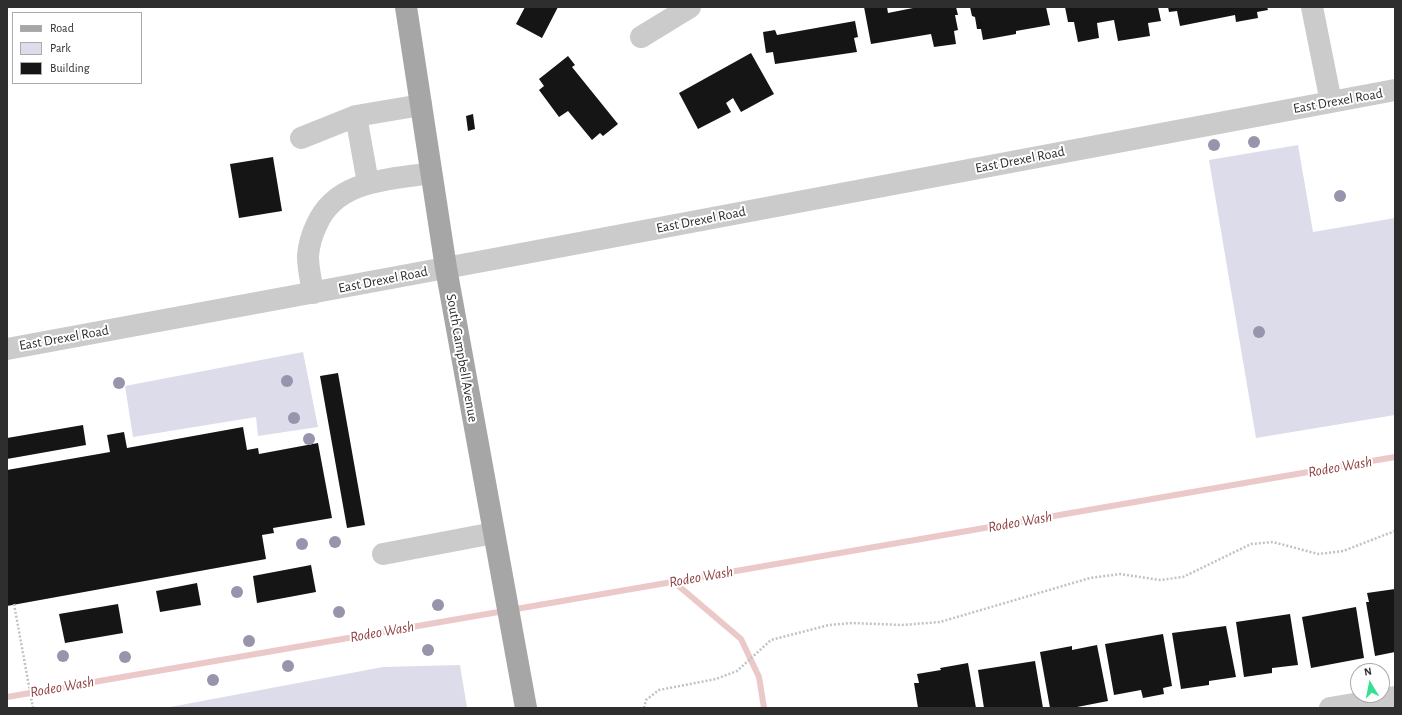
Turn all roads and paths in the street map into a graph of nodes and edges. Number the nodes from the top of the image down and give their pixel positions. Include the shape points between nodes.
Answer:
1 (406, 7) edge
2 (690, 7) edge
3 (1312, 7) edge
4 (641, 37) dead end
5 (1395, 90) edge
6 (1331, 102) junction
7 (421, 105) junction
8 (356, 116) junction
9 (301, 138) dead end
10 (431, 173) junction
11 (368, 183) junction
12 (446, 268) junction
13 (313, 292) junction
14 (7, 349) edge
15 (1395, 531) edge
16 (494, 533) junction
17 (383, 554) dead end
18 (14, 604) dead end
19 (1395, 697) edge
20 (34, 708) edge
21 (526, 708) edge
22 (644, 708) edge
23 (1330, 708) edge

1 - 7 main road, South Campbell Avenue
2 - 4 street
3 - 6 street
5 - 6 street, East Drexel Road
6 - 12 street, East Drexel Road
7 - 8 street
7 - 10 main road, South Campbell Avenue
8 - 9 street
8 - 11 street
10 - 11 street
10 - 12 main road, South Campbell Avenue
11 - 13 street via 340,195 321,213 309,247
12 - 13 street, East Drexel Road
12 - 16 main road, South Campbell Avenue
13 - 14 street, East Drexel Road
15 - 22 path via 1343,551 1318,554 1273,542 1251,544 1183,577 1160,580 1120,574 1090,578 940,622 829,625 771,640 737,671 716,679 659,690 646,700
16 - 17 street
16 - 21 main road, South Campbell Avenue
18 - 20 path
19 - 23 street

